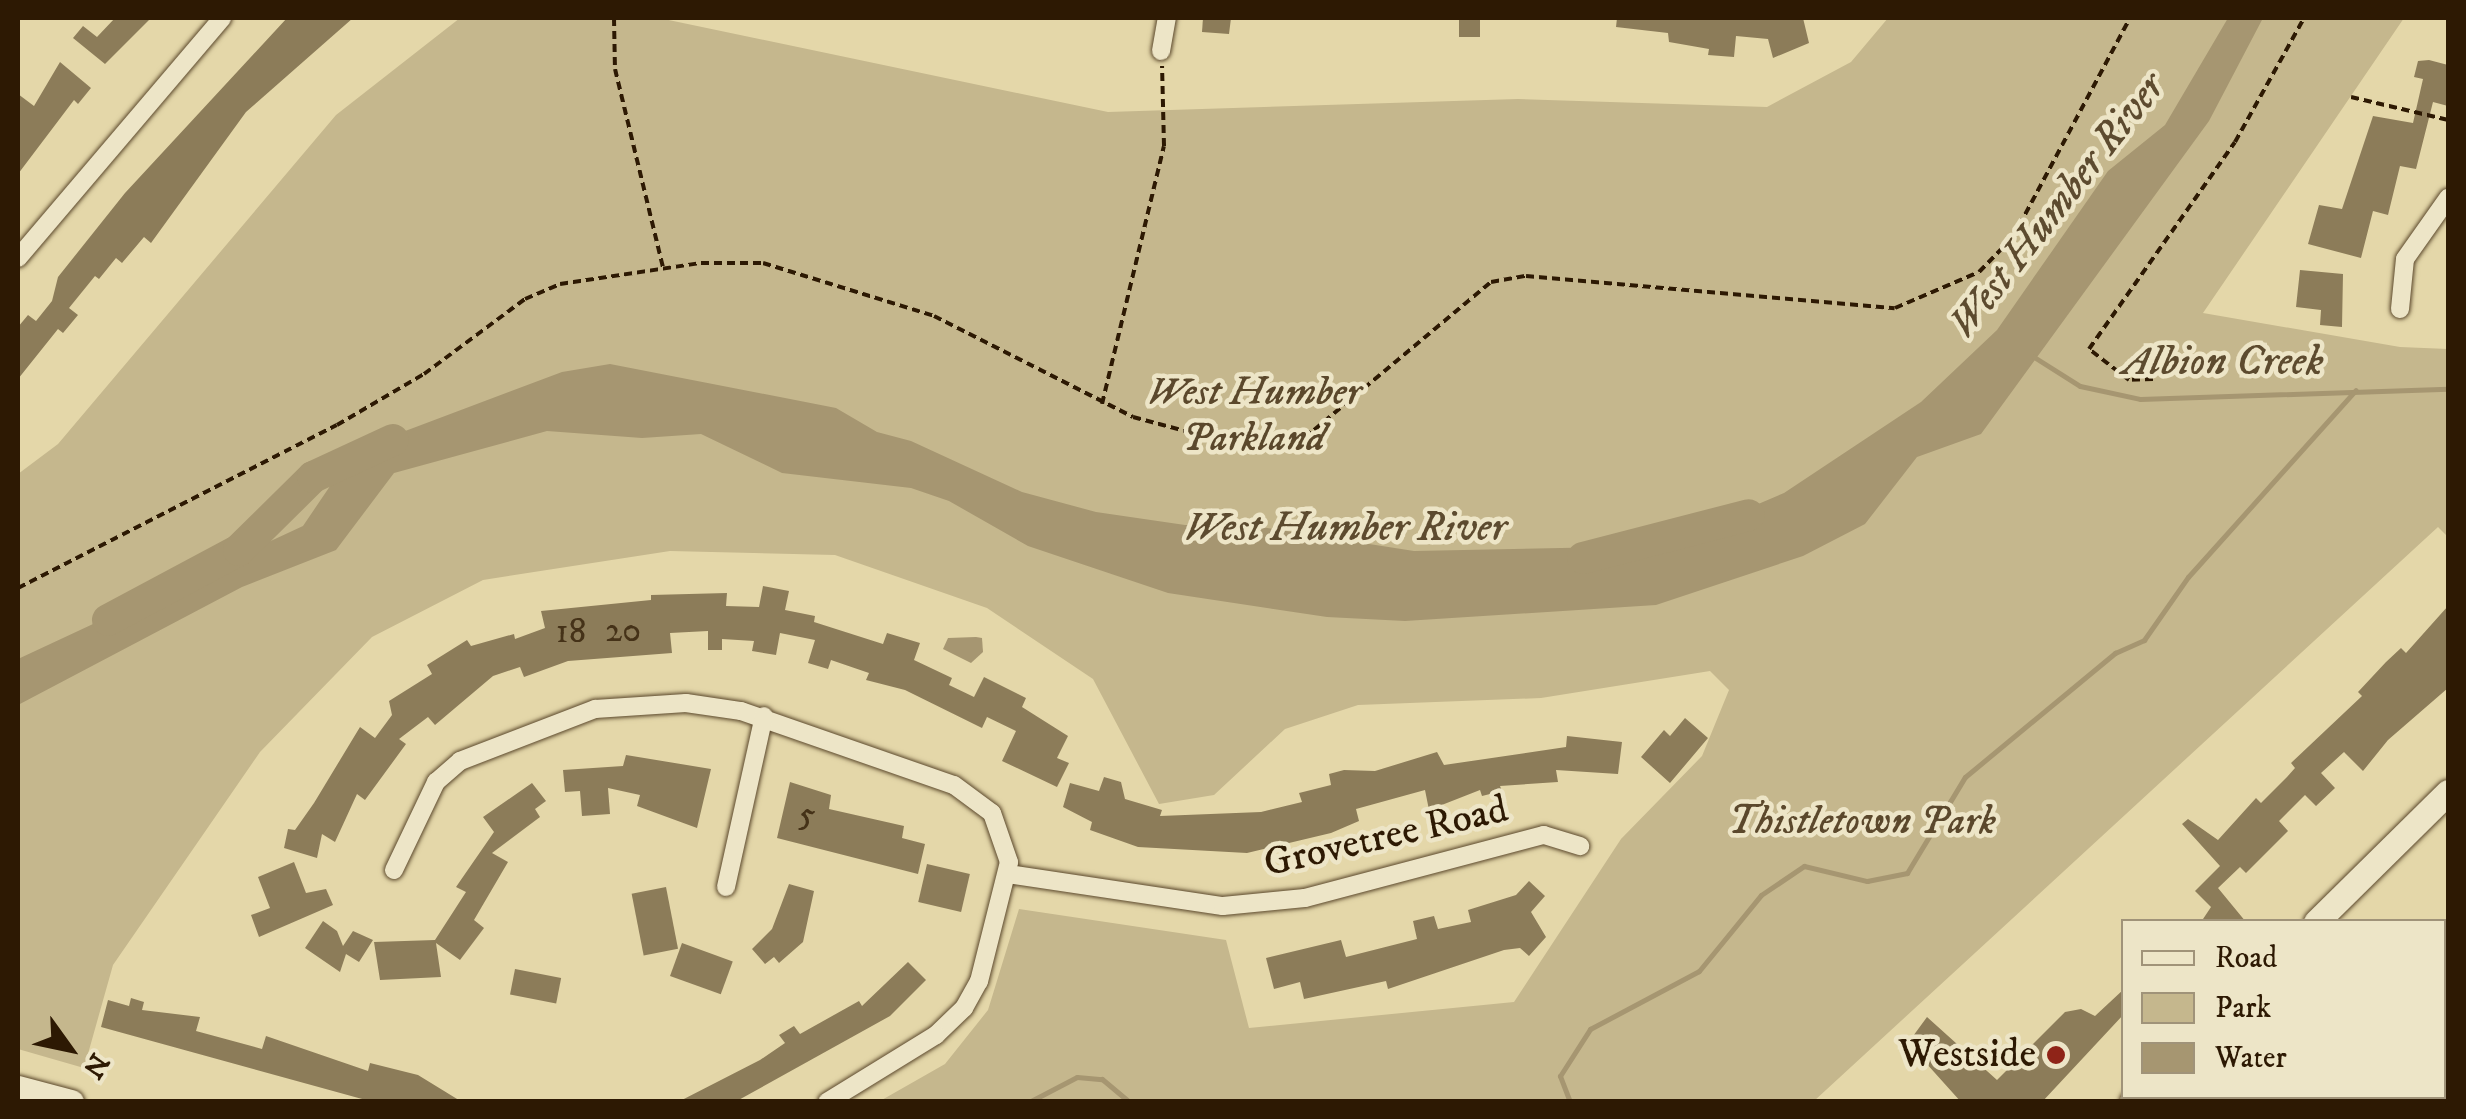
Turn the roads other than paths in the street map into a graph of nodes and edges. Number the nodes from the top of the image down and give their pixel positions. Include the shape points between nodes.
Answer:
1 (222, 18) edge
2 (1167, 18) edge
3 (1162, 51) road end
4 (2448, 198) edge
5 (18, 258) edge
6 (2400, 309) dead end
7 (764, 716) junction
8 (2448, 792) edge
9 (1580, 846) dead end
10 (394, 870) dead end
11 (1008, 874) junction
12 (726, 887) dead end
13 (2319, 919) edge
14 (18, 1088) edge
15 (71, 1102) edge
16 (827, 1102) edge

1 - 5 street
2 - 3 street
4 - 6 street via 2405,259
7 - 10 street via 686,703 624,705 491,745 436,782
7 - 11 street via 954,784 1003,830
7 - 12 street
8 - 13 main road
9 - 11 street, Grovetree Road via 1544,835 1305,898 1223,906
11 - 16 street via 983,970 964,1008 936,1035
14 - 15 main road

